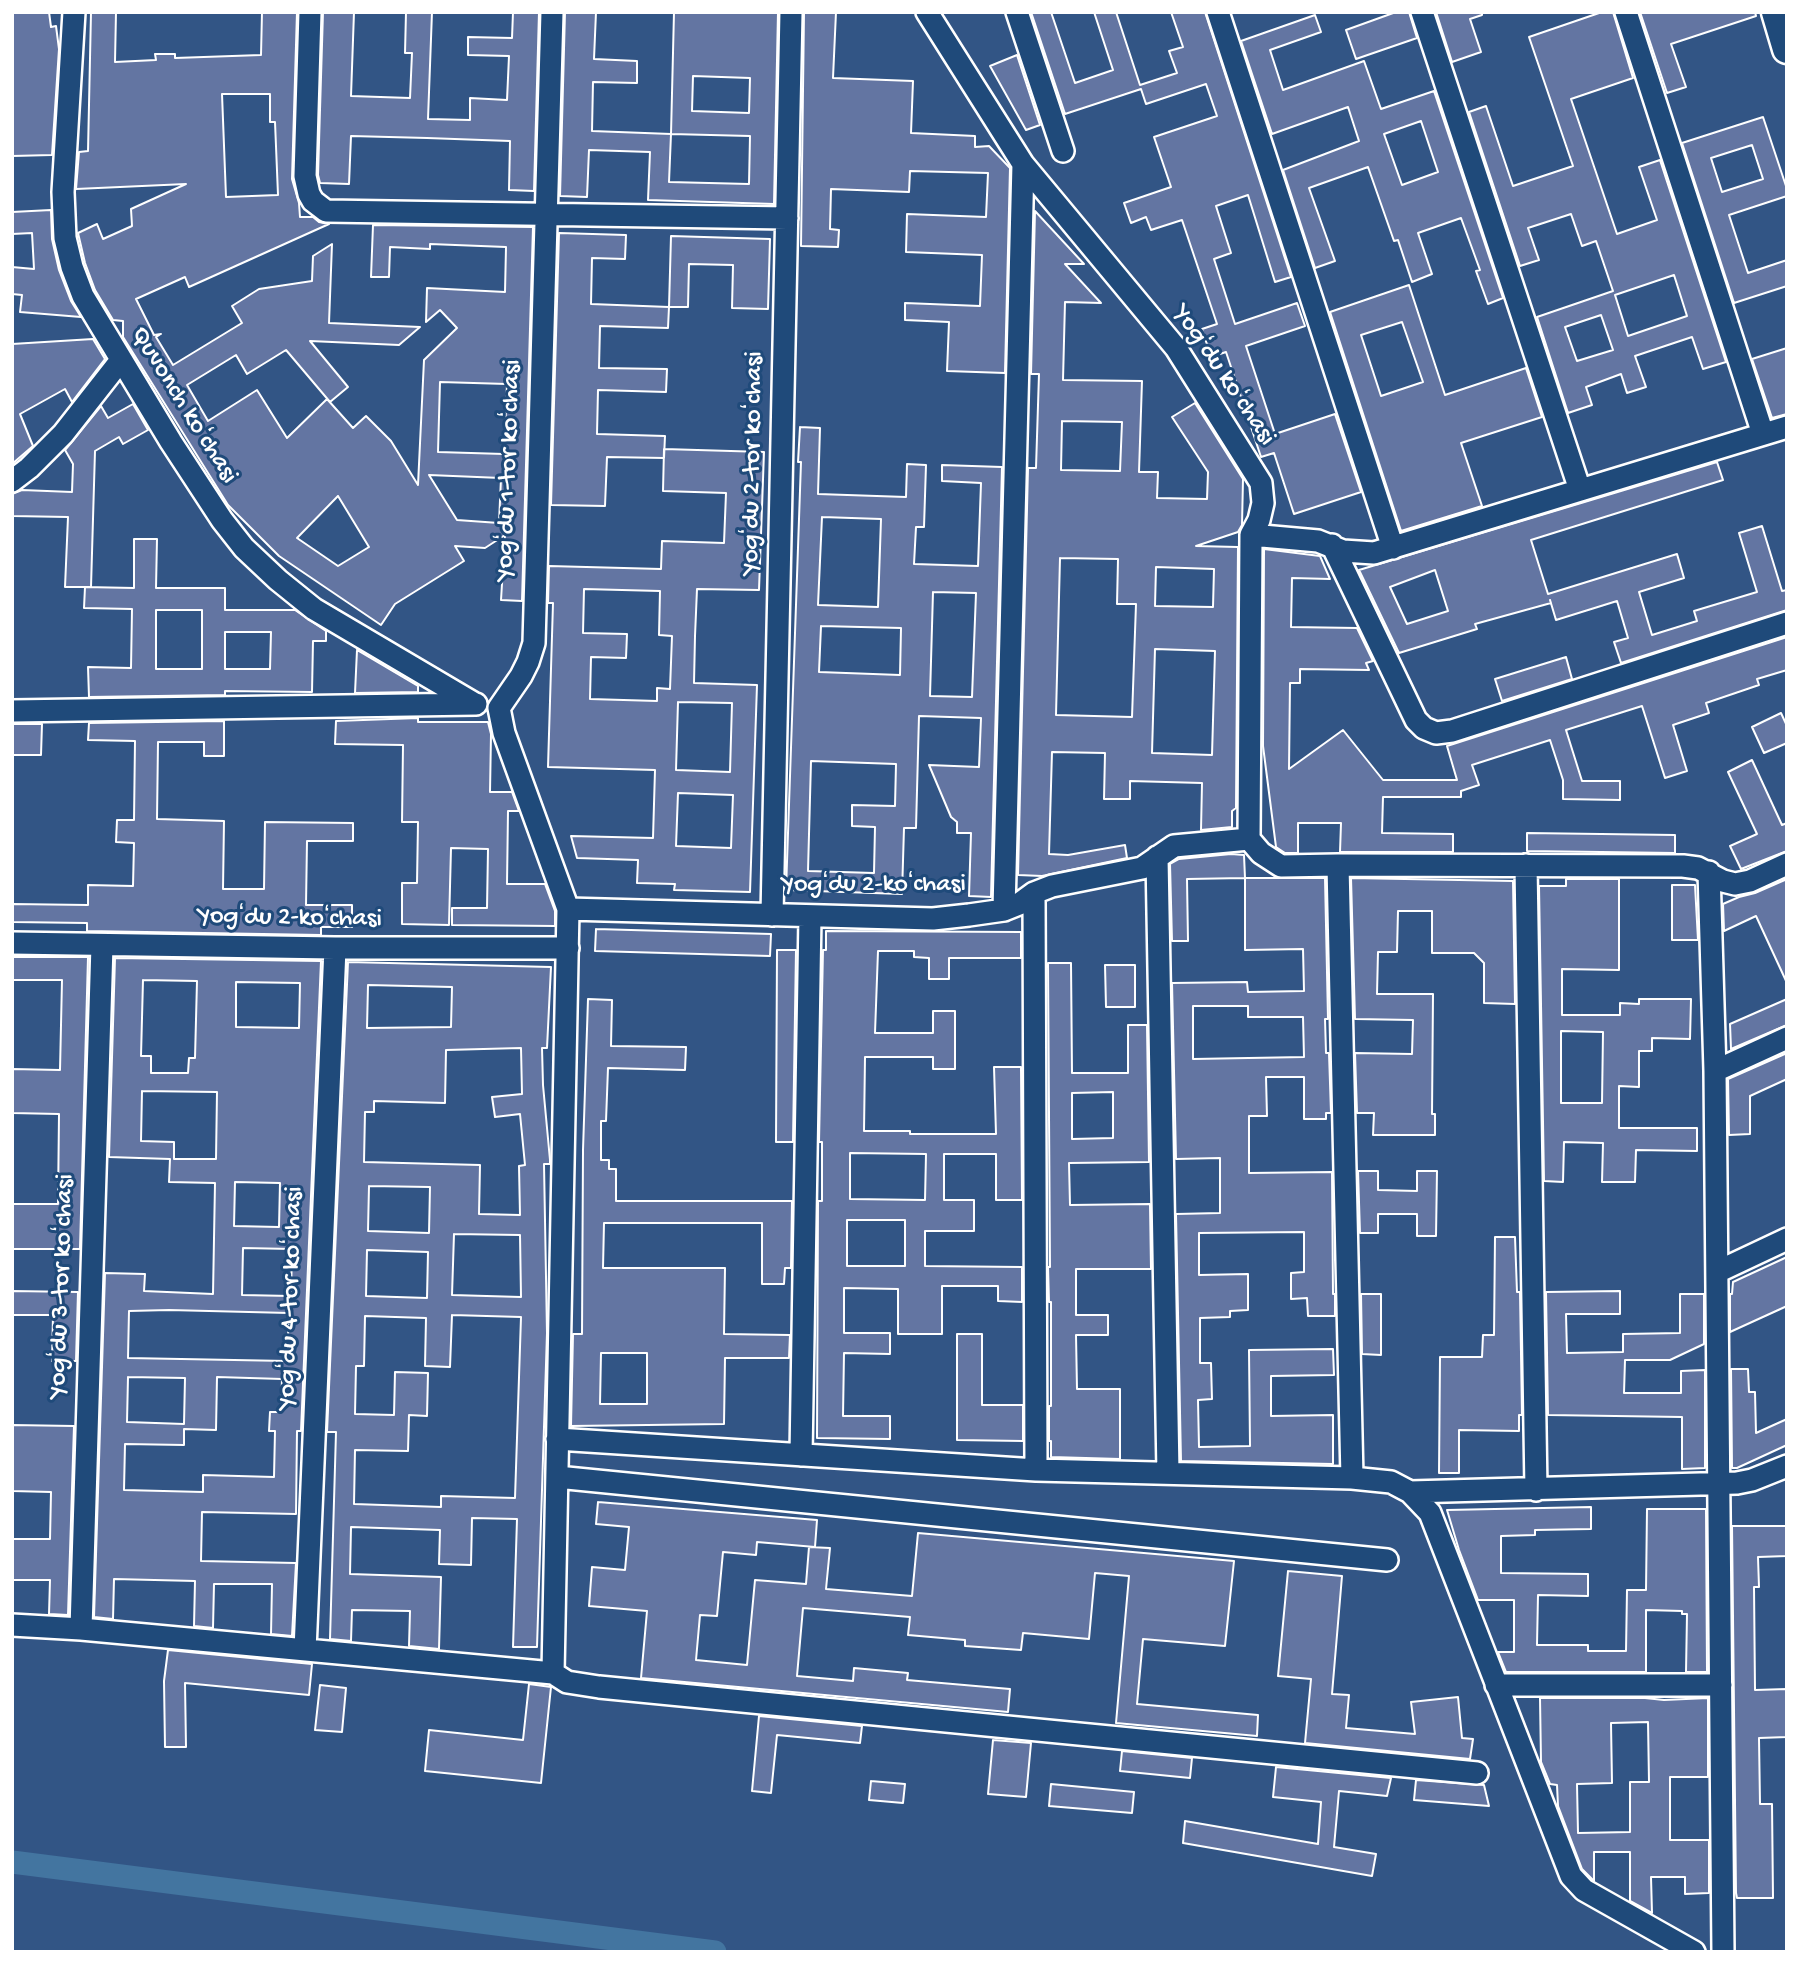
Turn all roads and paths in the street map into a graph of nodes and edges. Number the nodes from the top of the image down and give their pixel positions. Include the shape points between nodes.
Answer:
1 (74, 12) edge
2 (310, 12) edge
3 (552, 12) edge
4 (791, 12) edge
5 (927, 12) edge
6 (1017, 12) edge
7 (1218, 12) edge
8 (1422, 12) edge
9 (1626, 12) edge
10 (1780, 16) edge
11 (1787, 49) edge
12 (1063, 151) dead end
13 (1023, 164) junction
14 (545, 215) junction
15 (787, 218) junction
16 (121, 360) junction
17 (1787, 427) edge
18 (1763, 434) junction
19 (12, 481) edge
20 (1580, 490) junction
21 (1251, 535) junction
22 (1332, 545) junction
23 (1393, 548) junction
24 (1787, 623) edge
25 (475, 704) junction
26 (499, 708) junction
27 (12, 711) edge
28 (1249, 839) junction
29 (1157, 857) junction
30 (1787, 864) edge
31 (1338, 865) junction
32 (1526, 865) junction
33 (1709, 872) junction
34 (1034, 893) junction
35 (568, 909) junction
36 (1004, 910) junction
37 (772, 915) junction
38 (810, 916) junction
39 (12, 943) edge
40 (102, 945) junction
41 (335, 948) junction
42 (568, 948) junction
43 (1787, 1038) edge
44 (1715, 1071) junction
45 (1787, 1239) edge
46 (1717, 1272) junction
47 (557, 1439) junction
48 (800, 1455) junction
49 (1787, 1466) edge
50 (1036, 1470) junction
51 (1168, 1473) junction
52 (557, 1477) junction
53 (1352, 1478) junction
54 (1719, 1483) junction
55 (1536, 1490) junction
56 (1410, 1492) junction
57 (1387, 1560) dead end
58 (12, 1625) edge
59 (80, 1629) junction
60 (305, 1650) junction
61 (553, 1673) junction
62 (1496, 1685) junction
63 (1721, 1685) junction
64 (1477, 1773) dead end
65 (1695, 1952) edge
66 (1723, 1952) edge

1 - 16 street, Quvonch koʻchasi via 63,192 65,238 83,296
2 - 14 street via 305,176 309,194 319,206 326,211 349,212
3 - 14 street, Yogʻdu 1-tor koʻchasi
4 - 15 street, Yogʻdu 2-tor koʻchasi
5 - 13 street, Yogʻdu koʻchasi
6 - 12 street
7 - 23 street
8 - 20 street
9 - 18 street
10 - 11 street
13 - 21 street, Yogʻdu koʻchasi via 1176,348 1261,483 1263,503
13 - 36 street
14 - 15 street
14 - 26 street, Yogʻdu 1-tor koʻchasi via 534,643 521,676
15 - 37 street, Yogʻdu 2-tor koʻchasi
16 - 19 street via 64,434
16 - 25 street, Quvonch koʻchasi via 222,520 253,556 314,609
17 - 18 street
18 - 20 street
20 - 23 street
21 - 22 street
21 - 28 street, Yogʻdu koʻchasi
22 - 23 street via 1356,554
22 - 24 street via 1416,720 1436,733
25 - 26 street
25 - 27 street
26 - 35 street via 503,733
28 - 29 street, Yogʻdu 2-koʻchasi via 1184,843
28 - 31 street via 1281,866
29 - 34 street, Yogʻdu 2-koʻchasi via 1142,868
29 - 51 street
30 - 33 street via 1735,884
31 - 32 street
31 - 53 street
32 - 33 street via 1682,866
32 - 55 street
33 - 44 street
34 - 36 street, Yogʻdu 2-koʻchasi
34 - 50 street
35 - 37 street, Yogʻdu 2-koʻchasi
35 - 42 street
36 - 38 street, Yogʻdu 2-koʻchasi via 933,919
37 - 38 street, Yogʻdu 2-koʻchasi
38 - 48 street
39 - 40 street, Yogʻdu 2-koʻchasi
40 - 41 street, Yogʻdu 2-koʻchasi
40 - 59 street, Yogʻdu 3-tor koʻchasi
41 - 42 street, Yogʻdu 2-koʻchasi
41 - 60 street, Yogʻdu 4-tor koʻchasi
42 - 47 street
43 - 44 street
44 - 46 street
45 - 46 street
46 - 54 street
47 - 48 street
47 - 52 street
48 - 50 street
49 - 54 street via 1752,1480
50 - 51 street
51 - 53 street
52 - 57 street
52 - 61 street
53 - 56 street via 1391,1482
54 - 55 street
54 - 63 street
55 - 56 street
56 - 62 street via 1430,1513
58 - 59 street
59 - 60 street
60 - 61 street
61 - 64 street via 583,1685
62 - 63 street
62 - 65 street via 1571,1876 1584,1891
63 - 66 street

